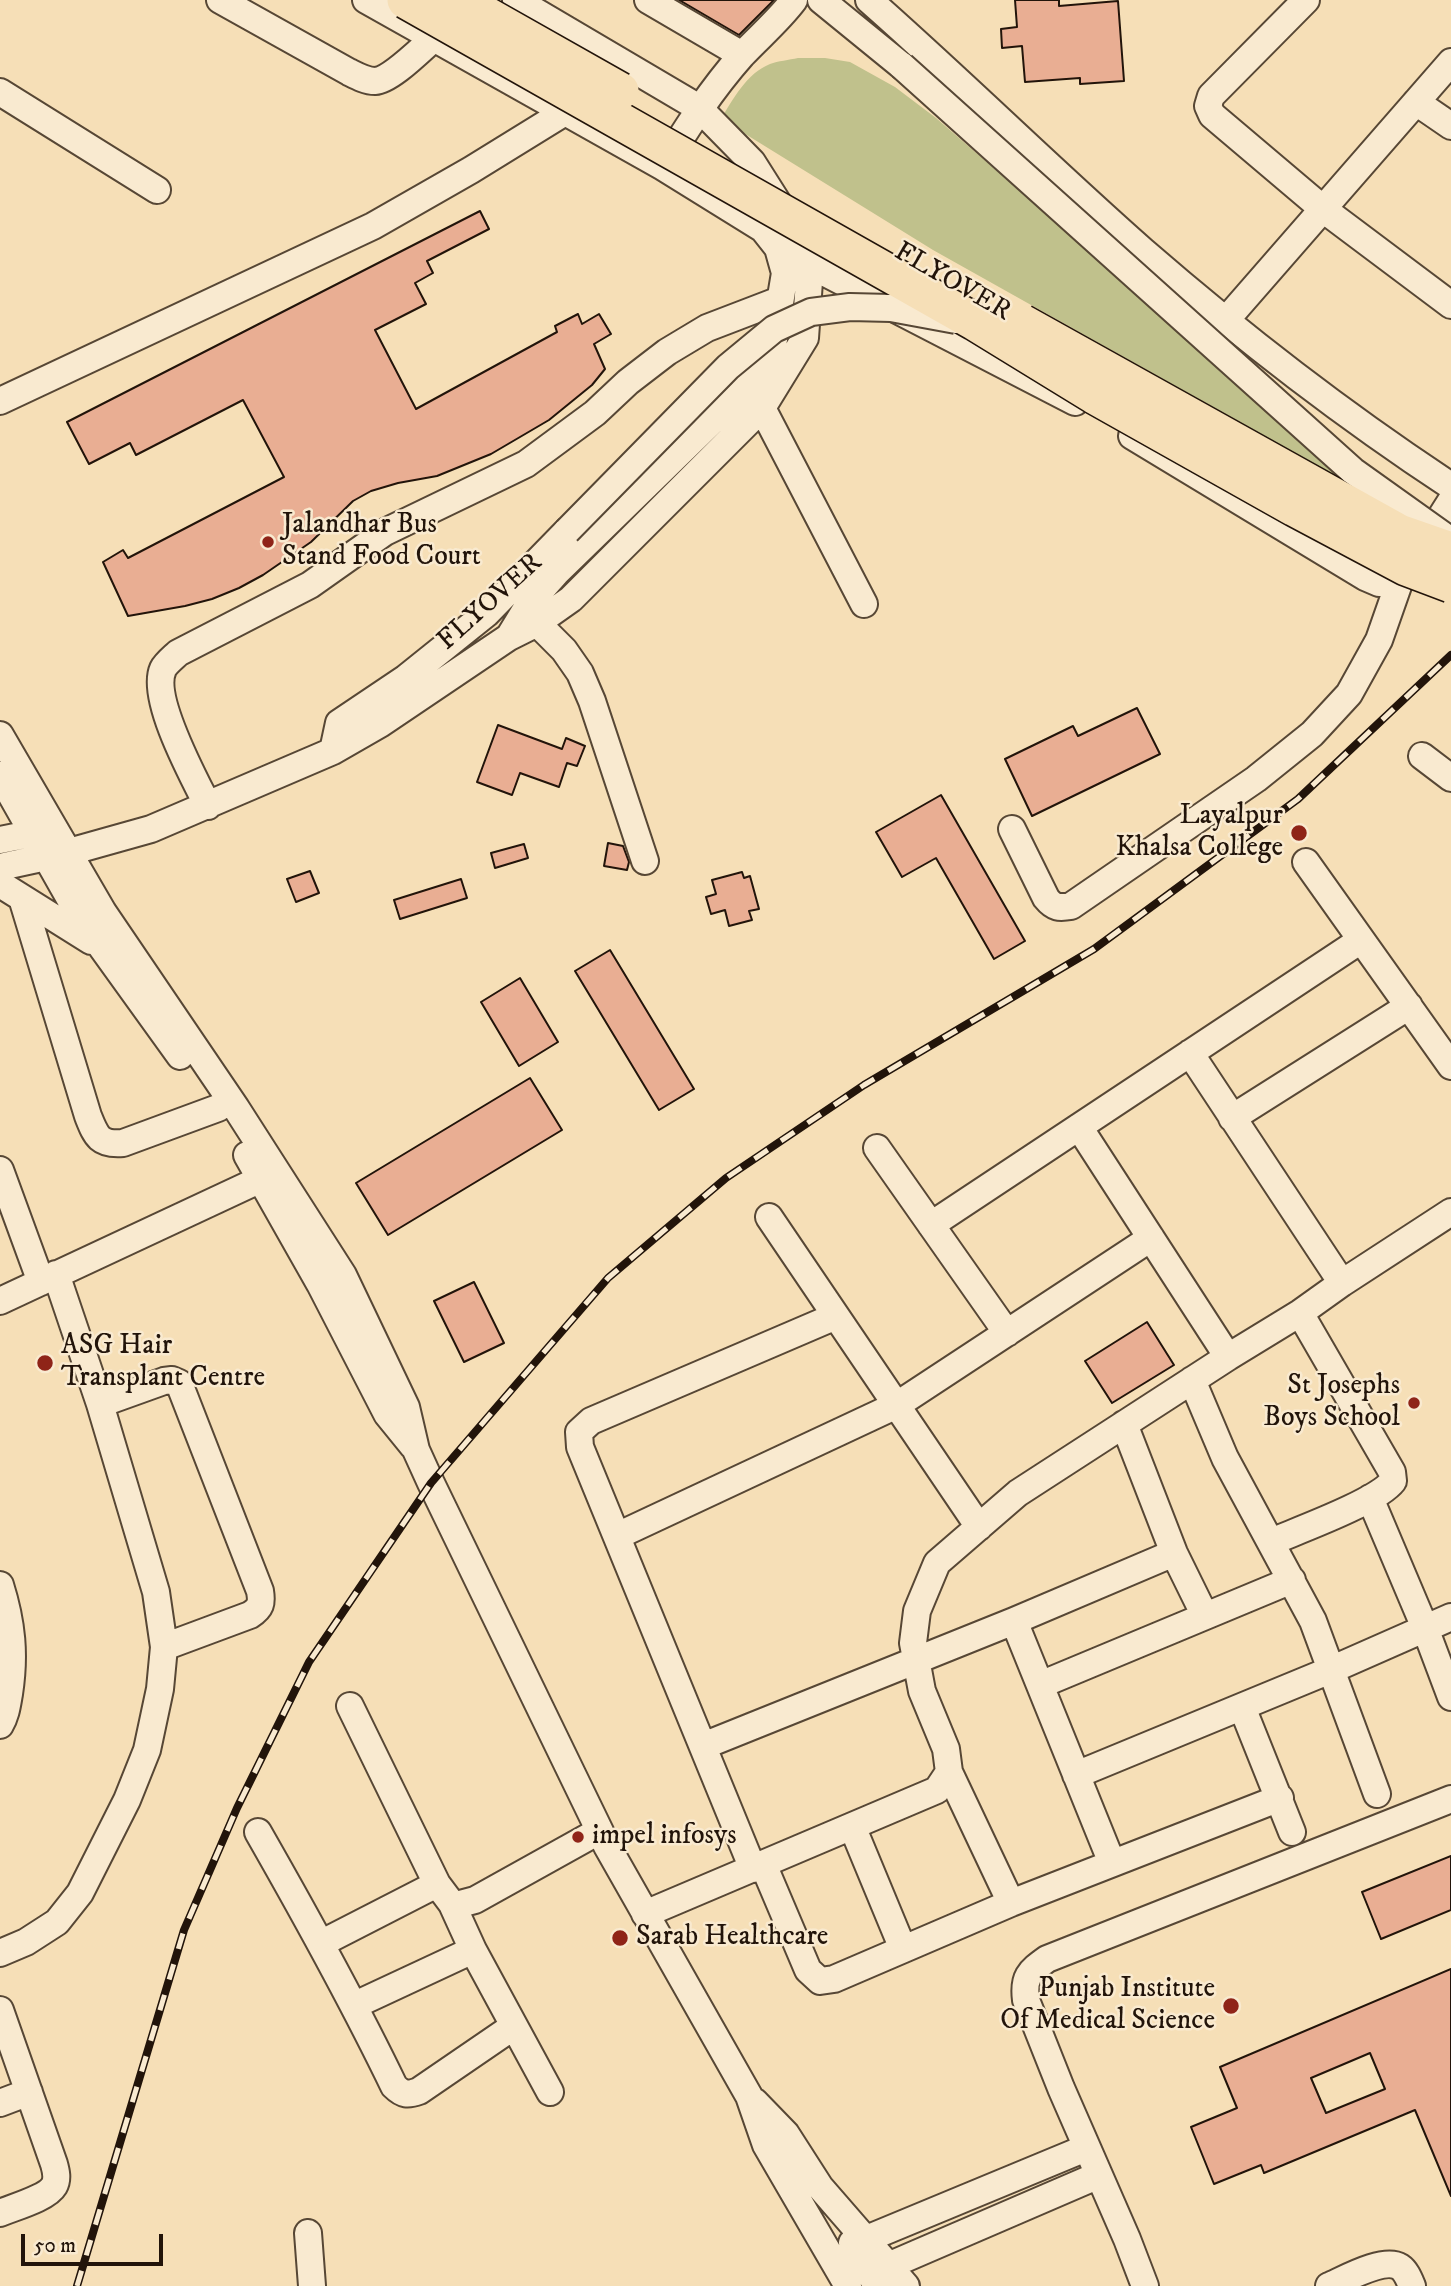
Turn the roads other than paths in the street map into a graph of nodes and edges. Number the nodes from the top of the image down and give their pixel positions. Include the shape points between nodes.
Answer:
1 (220, 0) edge
2 (366, 0) edge
3 (406, 0) edge
4 (459, 0) edge
5 (516, 0) edge
6 (648, 0) edge
7 (794, 0) edge
8 (821, 0) edge
9 (869, 0) edge
10 (1306, 0) edge
11 (434, 38) junction
12 (742, 55) junction
13 (1451, 62) edge
14 (0, 92) edge
15 (1416, 102) junction
16 (699, 108) junction
17 (565, 112) junction
18 (1451, 126) edge
19 (663, 167) junction
20 (156, 190) dead end
21 (1323, 209) junction
22 (806, 263) junction
23 (780, 300) junction
24 (1451, 305) edge
25 (1226, 320) junction
26 (975, 322) junction
27 (0, 401) edge
28 (762, 408) junction
29 (1451, 486) edge
30 (1451, 501) edge
31 (1451, 541) edge
32 (1451, 551) edge
33 (1399, 583) junction
34 (1451, 584) edge
35 (864, 604) dead end
36 (537, 623) junction
37 (509, 636) junction
38 (0, 735) edge
39 (332, 751) junction
40 (1422, 755) dead end
41 (0, 775) edge
42 (1451, 778) edge
43 (208, 806) junction
44 (1013, 829) dead end
45 (44, 831) junction
46 (0, 840) edge
47 (57, 855) junction
48 (645, 861) dead end
49 (1306, 862) dead end
50 (0, 867) edge
51 (11, 891) edge
52 (1362, 940) junction
53 (102, 948) junction
54 (1409, 1006) junction
55 (1190, 1053) junction
56 (1451, 1066) edge
57 (218, 1108) junction
58 (1233, 1118) junction
59 (1079, 1127) junction
60 (877, 1148) dead end
61 (0, 1170) edge
62 (269, 1176) junction
63 (1451, 1212) edge
64 (769, 1217) dead end
65 (931, 1225) junction
66 (1151, 1238) junction
67 (49, 1278) junction
68 (1342, 1283) junction
69 (0, 1301) edge
70 (1300, 1313) junction
71 (836, 1316) junction
72 (1007, 1333) junction
73 (1228, 1357) junction
74 (1192, 1380) junction
75 (100, 1404) junction
76 (897, 1405) junction
77 (1124, 1424) junction
78 (1370, 1498) junction
79 (979, 1527) junction
80 (617, 1536) junction
81 (1271, 1542) junction
82 (1174, 1553) junction
83 (1293, 1580) junction
84 (0, 1586) edge
85 (1205, 1616) junction
86 (1451, 1617) edge
87 (1014, 1621) junction
88 (1426, 1628) junction
89 (164, 1647) junction
90 (916, 1660) junction
91 (1333, 1669) junction
92 (1040, 1685) junction
93 (1451, 1697) edge
94 (350, 1706) dead end
95 (1242, 1706) junction
96 (0, 1725) edge
97 (703, 1746) junction
98 (949, 1772) junction
99 (1076, 1775) junction
100 (1377, 1794) dead end
101 (1280, 1798) junction
102 (1451, 1800) edge
103 (852, 1826) junction
104 (599, 1831) junction
105 (258, 1832) dead end
106 (1292, 1832) dead end
107 (1112, 1863) junction
108 (758, 1867) junction
109 (444, 1894) junction
110 (1011, 1903) junction
111 (645, 1914) junction
112 (322, 1942) junction
113 (903, 1949) junction
114 (473, 1950) junction
115 (0, 1953) edge
116 (355, 2005) junction
117 (0, 2010) edge
118 (514, 2026) junction
119 (29, 2092) junction
120 (550, 2092) dead end
121 (749, 2096) junction
122 (0, 2103) edge
123 (1086, 2148) junction
124 (1099, 2175) junction
125 (820, 2187) junction
126 (0, 2213) edge
127 (308, 2234) dead end
128 (864, 2240) junction
129 (882, 2276) edge
130 (312, 2286) edge
131 (848, 2286) edge
132 (906, 2286) edge
133 (1145, 2286) edge
134 (1329, 2286) edge
135 (1412, 2286) edge

1 - 11 street via 366,80 387,77
2 - 11 street
3 - 26 highway, FLYOVER, bridge
4 - 32 highway, FLYOVER, bridge via 1399,533
5 - 16 street
6 - 12 street
7 - 12 street
8 - 31 street, bridge via 902,66 1353,471
9 - 25 street via 1134,243
10 - 21 street via 1211,96 1208,106 1212,115
11 - 17 street
12 - 16 street
13 - 15 street
14 - 20 street
15 - 18 street
15 - 21 street
16 - 19 street
16 - 22 street via 752,162 802,241
17 - 19 street
17 - 27 street via 373,226
19 - 23 street via 763,229 778,248 785,273
21 - 24 street
21 - 25 street
22 - 28 street via 805,338
22 - 33 street via 1074,401 1365,577
23 - 37 street via 772,351 742,391 556,573
23 - 43 street via 707,328 667,352 526,464 385,532 310,585 178,653 163,668 160,690 183,757
25 - 29 street via 1383,441
26 - 34 highway, FLYOVER, bridge via 1295,508 1406,567
26 - 39 street, FLYOVER, bridge via 891,308 850,307 811,312 774,329 729,368 487,613 406,678 339,723
28 - 35 street
28 - 36 street via 571,599
30 - 33 street
33 - 44 street via 1379,640 1349,694 1312,734 1256,779 1071,906 1060,908 1046,898
36 - 37 street
36 - 48 street via 580,673
37 - 39 street via 380,724
38 - 45 street
39 - 43 street
40 - 42 street
41 - 45 street
43 - 47 street via 151,830
45 - 46 street
45 - 47 street
47 - 50 street
47 - 53 street via 82,920
47 - 62 street via 103,912
49 - 52 street
51 - 53 street
51 - 57 street via 93,1130 101,1140 122,1143
52 - 54 street
52 - 55 street
53 - 57 street
54 - 56 street
54 - 58 street
55 - 58 street
55 - 59 street
57 - 62 street
58 - 68 street
59 - 65 street
59 - 66 street
60 - 65 street
61 - 67 street
62 - 67 street
62 - 104 street via 387,1414 416,1450
63 - 68 street
64 - 71 street
65 - 72 street
66 - 72 street
66 - 73 street
67 - 69 street
67 - 75 street
68 - 70 street
70 - 73 street
70 - 78 street via 1392,1472 1388,1487
71 - 76 street
71 - 80 street via 591,1421 579,1432 580,1447
72 - 76 street
73 - 74 street
74 - 77 street
74 - 81 street via 1225,1458
75 - 89 street via 156,1592
75 - 89 street via 164,1381 179,1383 260,1591 259,1609 250,1615
76 - 79 street
76 - 80 street
77 - 79 street via 1018,1493
77 - 82 street
78 - 81 street
78 - 88 street
79 - 90 street via 937,1563 917,1611
80 - 97 street
81 - 83 street
82 - 85 street
82 - 87 street
83 - 85 street
83 - 91 street
84 - 96 street via 8,1610 14,1664
85 - 92 street
86 - 88 street
87 - 90 street
87 - 92 street
88 - 91 street
88 - 93 street
89 - 115 street via 147,1750 80,1893 57,1922
90 - 97 street
90 - 98 street via 922,1691 946,1749
91 - 95 street
91 - 100 street
92 - 99 street
94 - 109 street
95 - 99 street
95 - 101 street
97 - 108 street
98 - 103 street via 937,1790
98 - 110 street
99 - 107 street
101 - 106 street
101 - 107 street
102 - 123 street via 1046,1959 1030,1971 1024,1986 1026,2000
103 - 108 street
103 - 113 street
104 - 109 street via 475,1900 460,1904
104 - 111 street
105 - 112 street
107 - 110 street
108 - 111 street
108 - 113 street via 808,1970 820,1981
109 - 112 street
109 - 114 street
110 - 113 street
111 - 121 street
112 - 116 street
114 - 116 street
114 - 118 street
116 - 118 street via 394,2086 409,2095
117 - 119 street
118 - 120 street
119 - 122 street
119 - 126 street via 54,2164 55,2185 47,2194
121 - 125 street via 786,2134
121 - 131 street via 766,2145
123 - 124 street
123 - 128 street
124 - 129 street
124 - 133 street
125 - 128 street
125 - 129 street
127 - 130 street
128 - 129 street
129 - 132 street
134 - 135 street via 1393,2264 1402,2268

